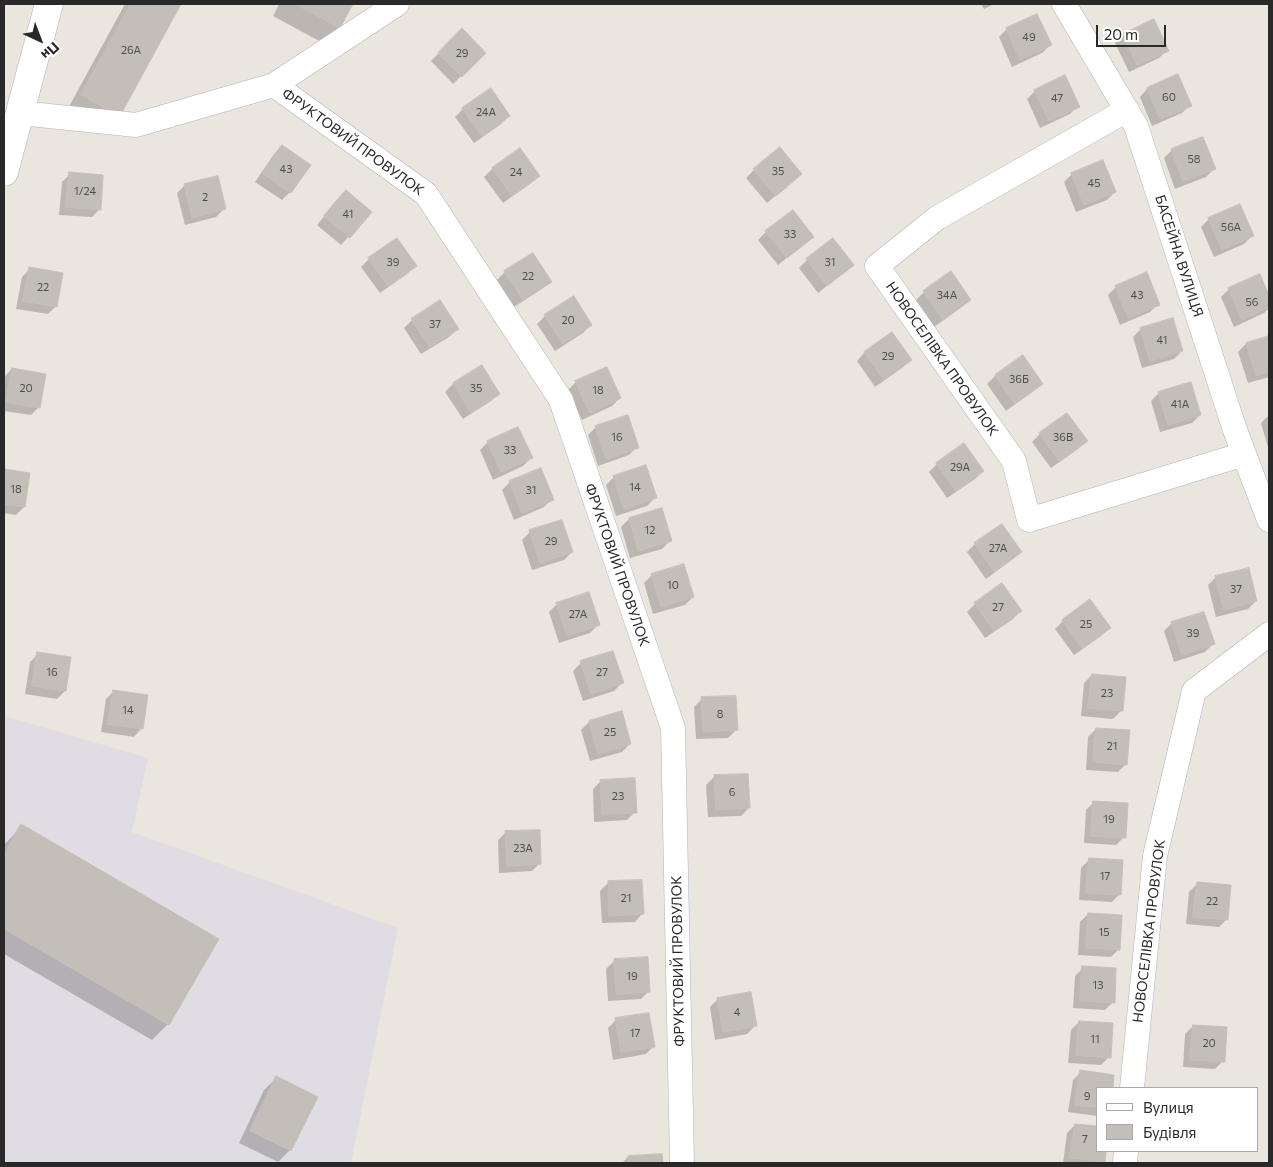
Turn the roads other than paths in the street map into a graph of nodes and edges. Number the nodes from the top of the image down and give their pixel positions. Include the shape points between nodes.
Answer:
1 (49, 4) edge
2 (397, 4) edge
3 (1064, 4) edge
4 (274, 85) junction
5 (1127, 110) junction
6 (20, 114) junction
7 (4, 172) edge
8 (1244, 454) junction
9 (1269, 520) edge
10 (1269, 634) edge
11 (1132, 1087) edge
12 (682, 1163) edge

1 - 6 street
2 - 4 street
3 - 5 street, БАСЕЙНА ВУЛИЦЯ
4 - 6 street via 136,125
4 - 12 street, ФРУКТОВИЙ ПРОВУЛОК via 426,194 561,400 673,728
5 - 8 street, БАСЕЙНА ВУЛИЦЯ via 1136,126
5 - 8 street, НОВОСЕЛІВКА ПРОВУЛОК via 937,218 877,266 1014,461 1029,520
6 - 7 street
8 - 9 street, БАСЕЙНА ВУЛИЦЯ
10 - 11 street, НОВОСЕЛІВКА ПРОВУЛОК via 1194,691 1155,856

